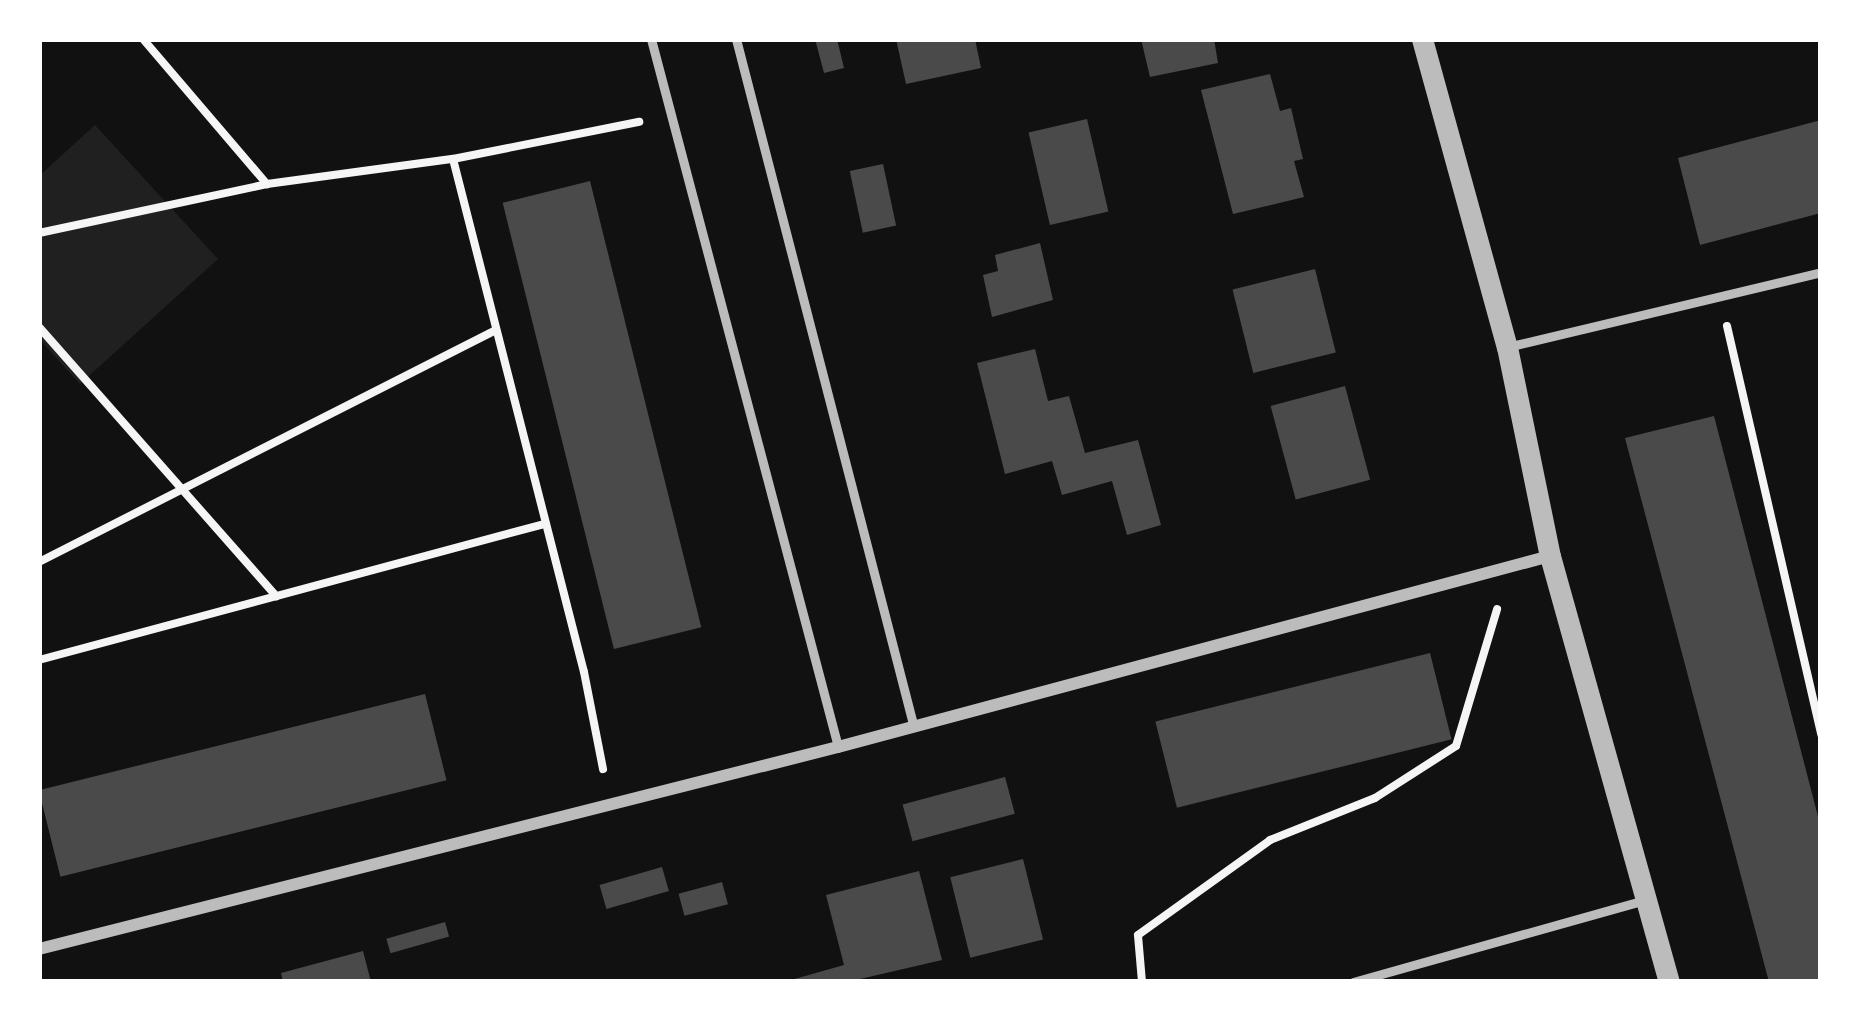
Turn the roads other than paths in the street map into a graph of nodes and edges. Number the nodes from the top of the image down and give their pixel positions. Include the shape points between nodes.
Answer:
1 (651, 39) edge
2 (736, 39) edge
3 (1422, 39) edge
4 (1821, 272) edge
5 (1507, 346) junction
6 (1550, 556) junction
7 (913, 724) junction
8 (838, 747) junction
9 (1648, 899) junction
10 (39, 950) edge
11 (1353, 982) edge
12 (1669, 982) edge

1 - 8 lane
2 - 7 lane
3 - 5 street
4 - 5 lane
5 - 6 street
6 - 7 street
6 - 9 street
7 - 8 street
8 - 10 street
9 - 11 lane
9 - 12 street

